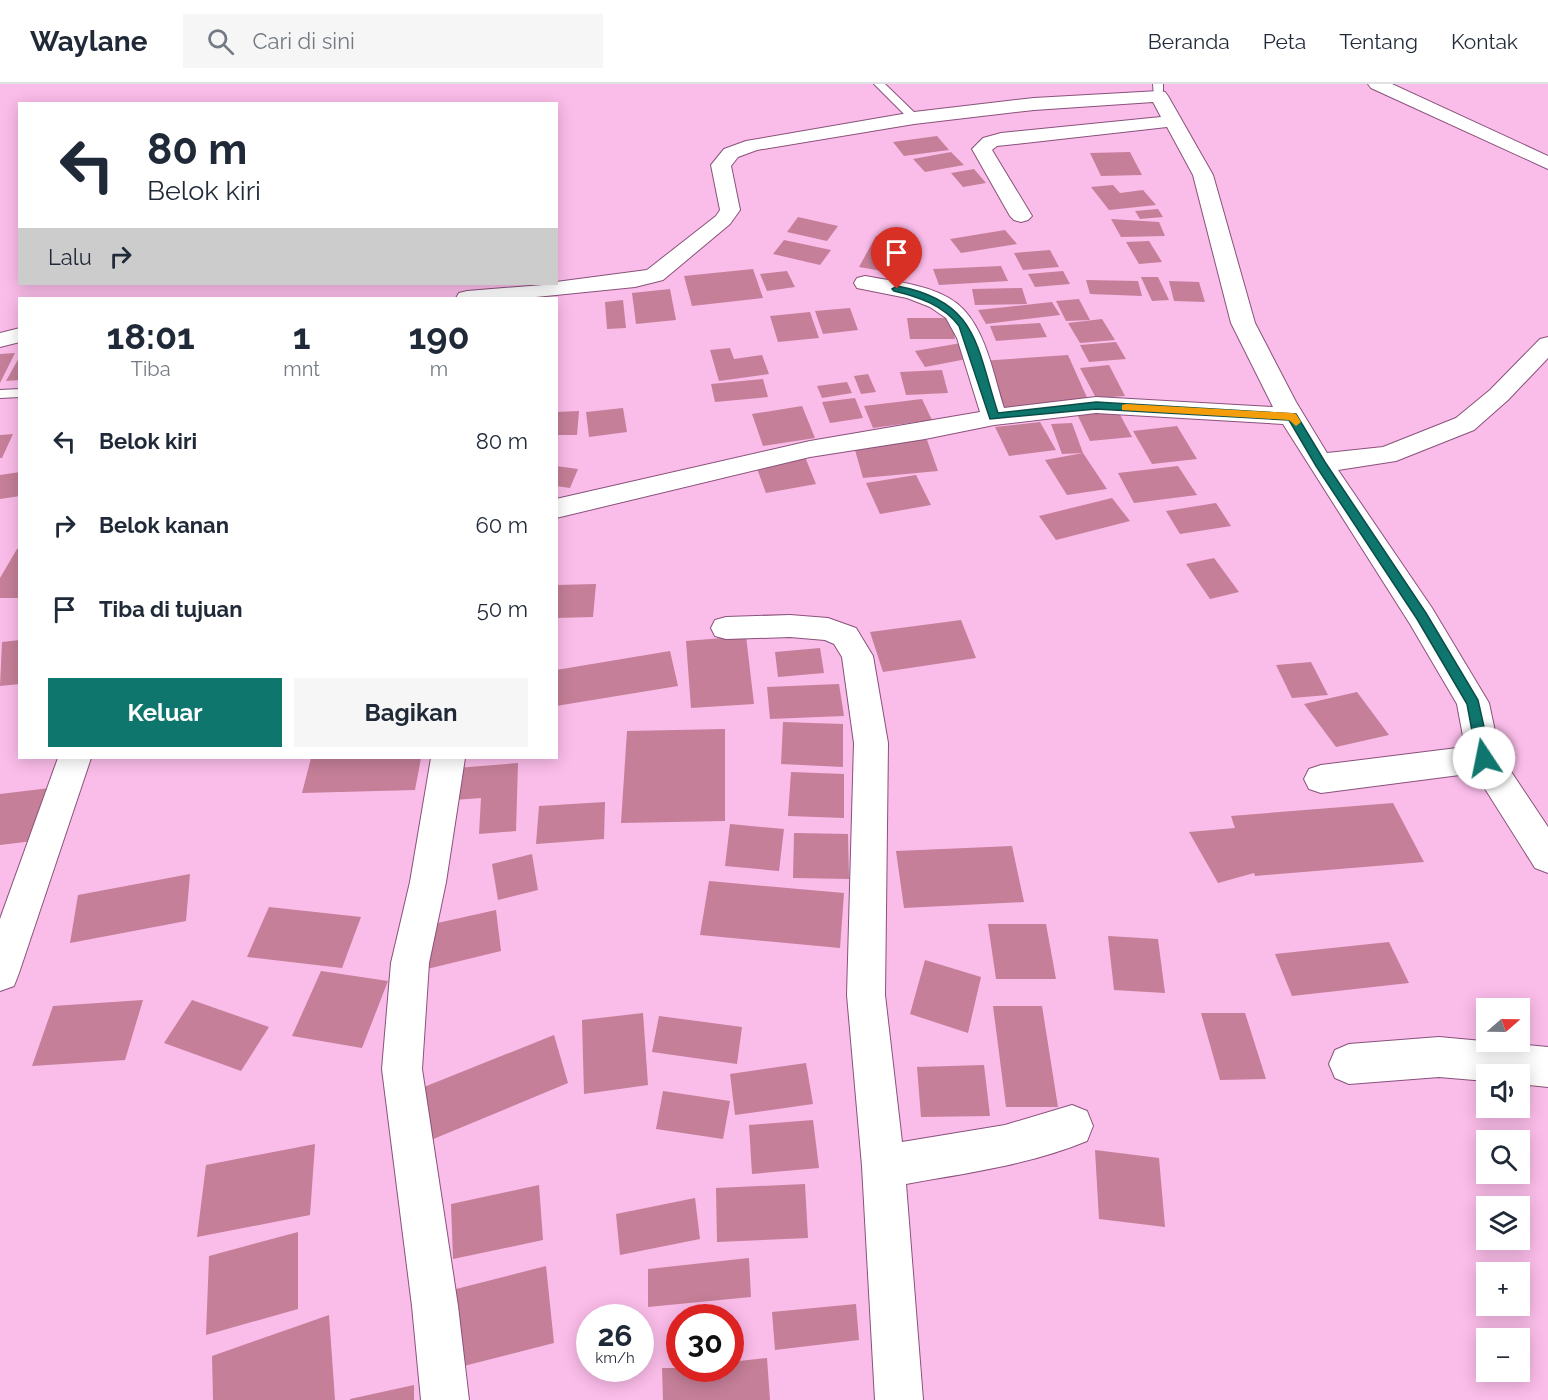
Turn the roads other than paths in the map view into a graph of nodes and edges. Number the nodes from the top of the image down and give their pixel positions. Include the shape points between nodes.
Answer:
1 (879, 84) edge
2 (1377, 84) edge
3 (1158, 90) edge
4 (914, 118) junction
5 (1173, 121) junction
6 (1548, 163) edge
7 (1021, 216) dead end
8 (865, 283) dead end
9 (476, 297) edge
10 (18, 335) edge
11 (0, 339) edge
12 (1548, 344) edge
13 (18, 393) edge
14 (0, 394) edge
15 (1292, 416) junction
16 (994, 417) junction
17 (1320, 464) junction
18 (558, 509) edge
19 (726, 627) dead end
20 (1484, 758) junction
21 (74, 759) edge
22 (448, 759) edge
23 (1321, 779) dead end
24 (1548, 857) edge
25 (0, 973) edge
26 (1349, 1064) dead end
27 (1548, 1066) edge
28 (1072, 1126) dead end
29 (883, 1166) junction
30 (445, 1400) edge
31 (899, 1400) edge

1 - 4 lane
2 - 6 street
3 - 4 street
3 - 5 street
4 - 9 street via 753,145 731,153 721,165 730,210 655,275
5 - 7 street via 1001,139 985,145 982,149
5 - 15 street via 1203,175 1243,323
8 - 16 street via 913,292 955,314 969,338
10 - 11 street
12 - 17 street via 1465,424 1387,455
13 - 14 lane
15 - 16 street via 1096,405
15 - 17 street
16 - 18 street via 810,449
17 - 20 street via 1421,616 1473,703
19 - 29 street via 828,629 845,636 857,656 871,744 866,995
20 - 23 street
20 - 24 street
21 - 25 street
22 - 30 street via 410,963 402,1069
26 - 27 street via 1439,1057
28 - 29 street via 1005,1146
29 - 31 street

